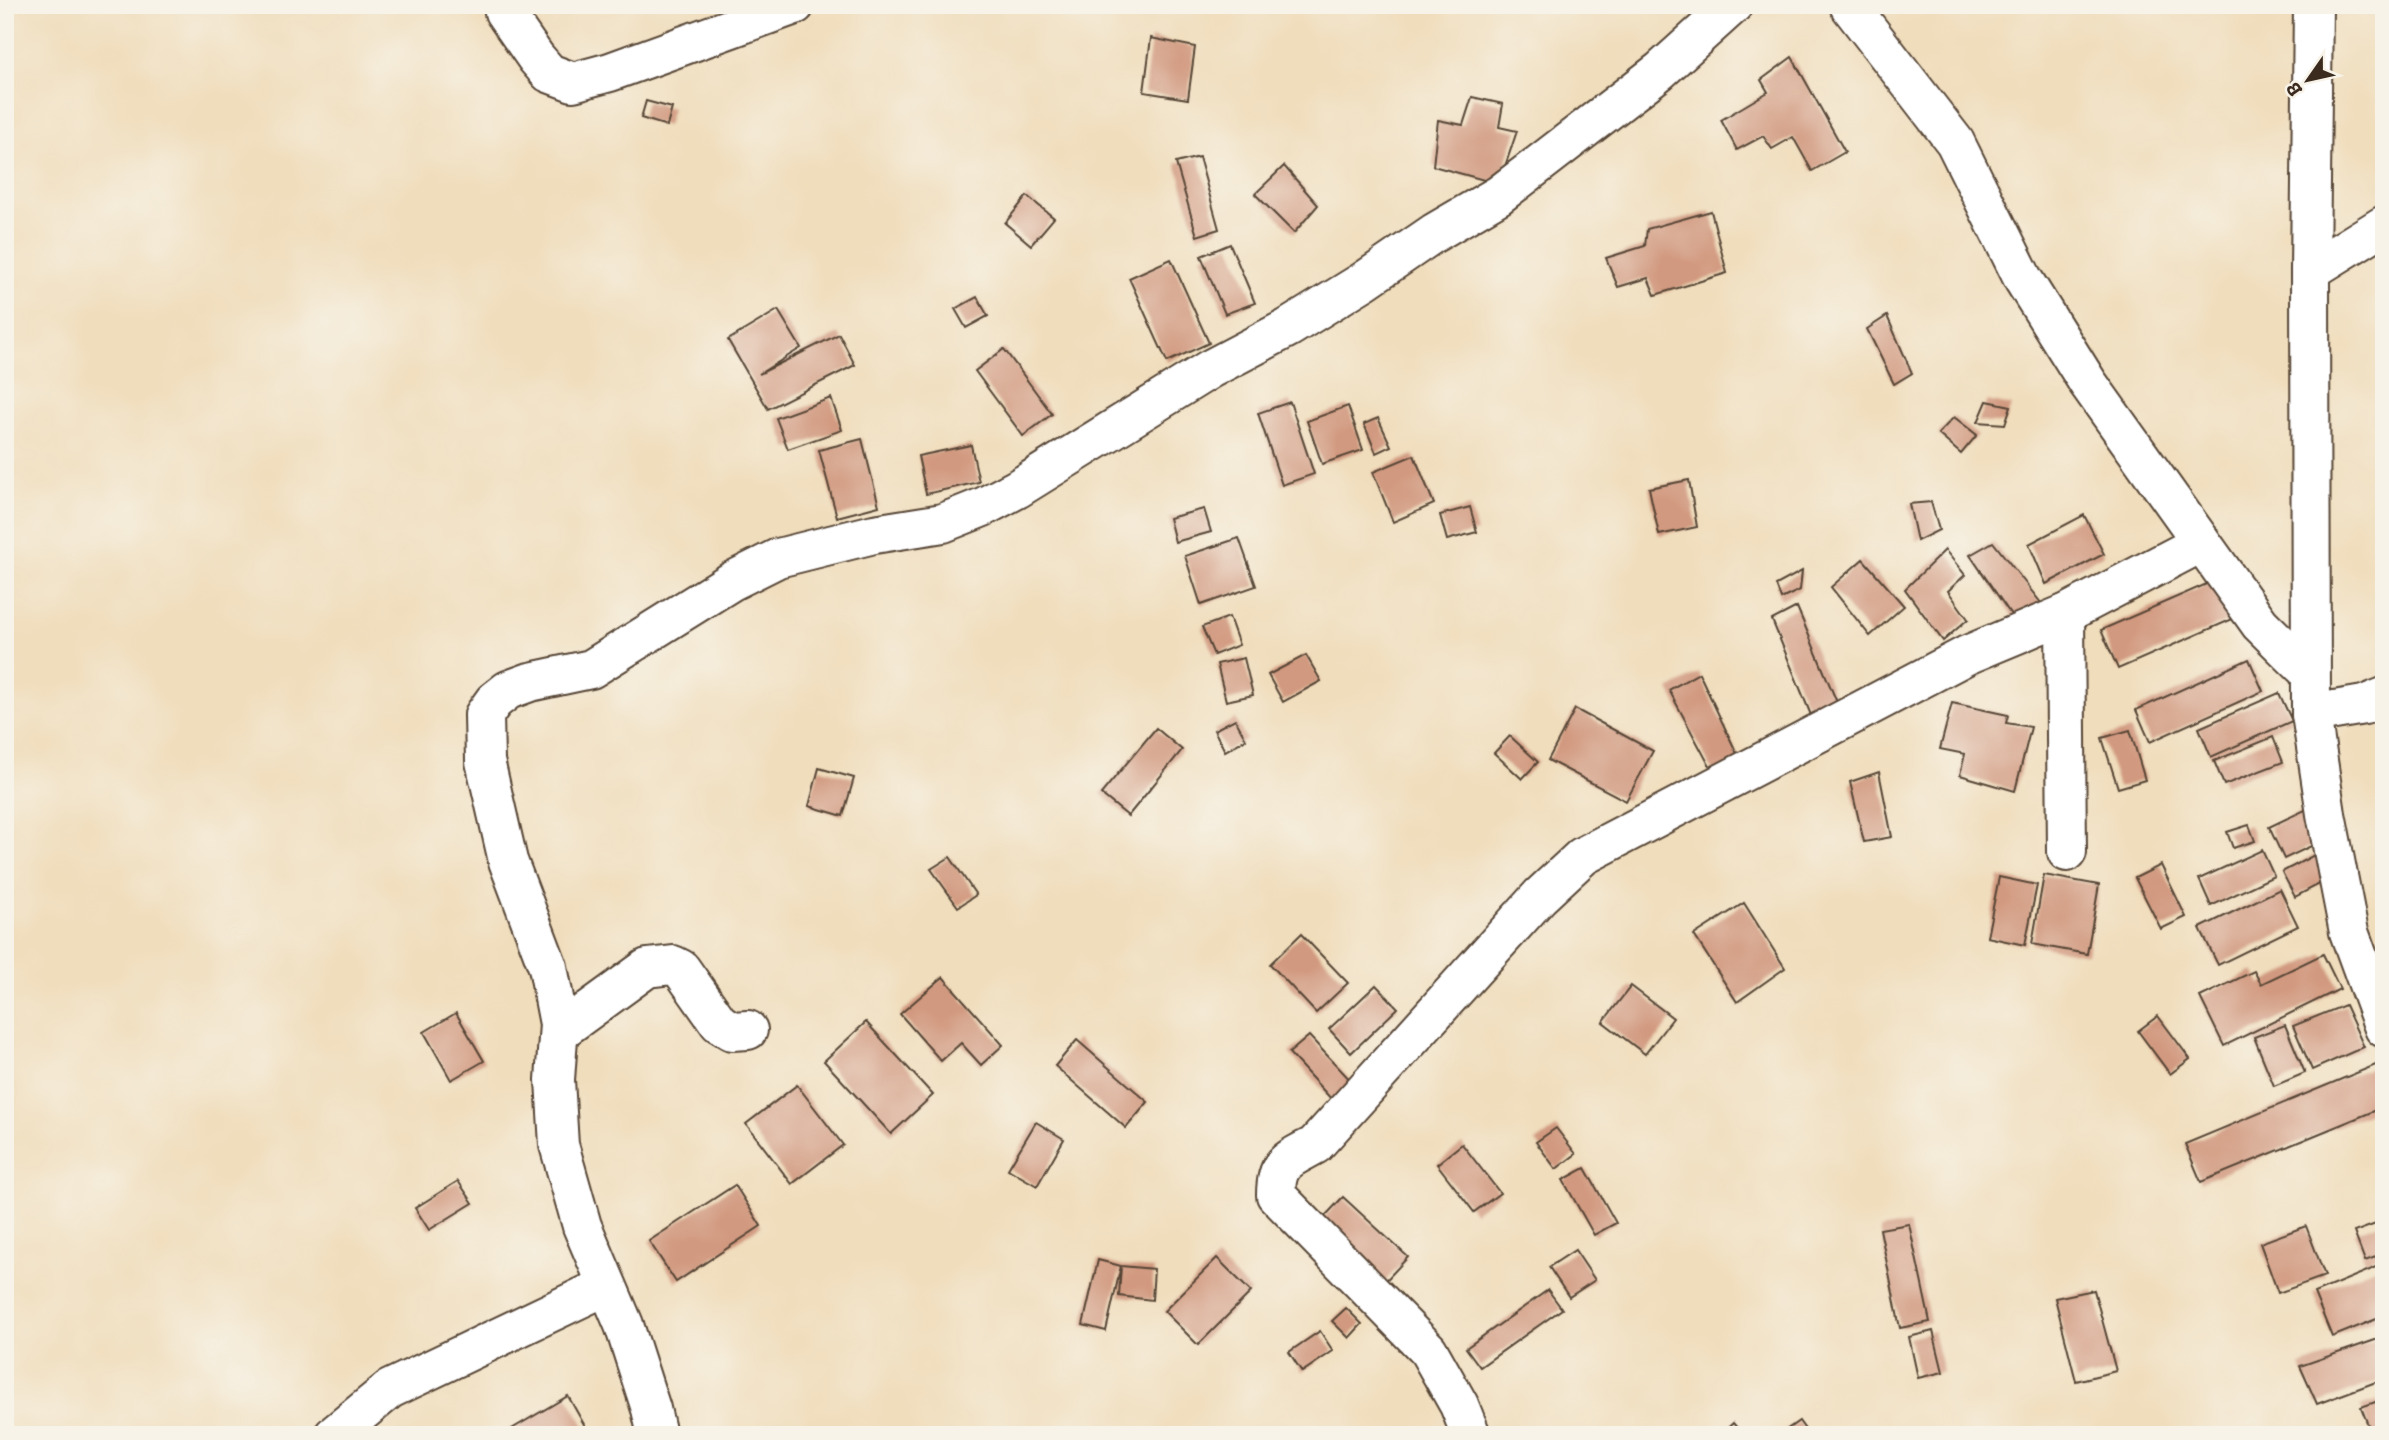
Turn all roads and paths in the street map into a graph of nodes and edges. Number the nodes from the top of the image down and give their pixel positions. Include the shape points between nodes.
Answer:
1 (795, 5) edge
2 (1733, 5) edge
3 (1849, 5) edge
4 (2313, 5) edge
5 (504, 12) dead end
6 (2384, 226) edge
7 (2310, 271) junction
8 (2201, 543) junction
9 (2064, 614) junction
10 (2310, 673) junction
11 (2384, 697) edge
12 (2311, 715) junction
13 (2067, 852) dead end
14 (2384, 1028) edge
15 (748, 1030) dead end
16 (559, 1032) junction
17 (606, 1286) junction
18 (334, 1435) edge
19 (657, 1435) edge
20 (1471, 1435) edge

1 - 5 street via 573,82 549,73
2 - 16 street via 1660,71 1499,195 1288,328 1210,369 1017,489 943,523 874,534 778,558 732,581 591,669 530,682 494,701 484,715 485,761 508,861 548,967
3 - 8 street via 1955,142 2022,279 2088,383
4 - 7 street
6 - 7 street
7 - 10 street
8 - 9 street
8 - 10 street via 2260,624
9 - 13 street
9 - 20 street via 1967,656 1583,856 1540,896 1315,1145 1286,1161 1276,1175 1276,1195 1428,1350
10 - 12 street
11 - 12 street
12 - 14 street via 2349,932
15 - 16 street via 732,1031 719,1023 681,969 673,965 647,968
16 - 17 street via 555,1080 559,1145 582,1226
17 - 18 street via 390,1389
17 - 19 street via 624,1325

